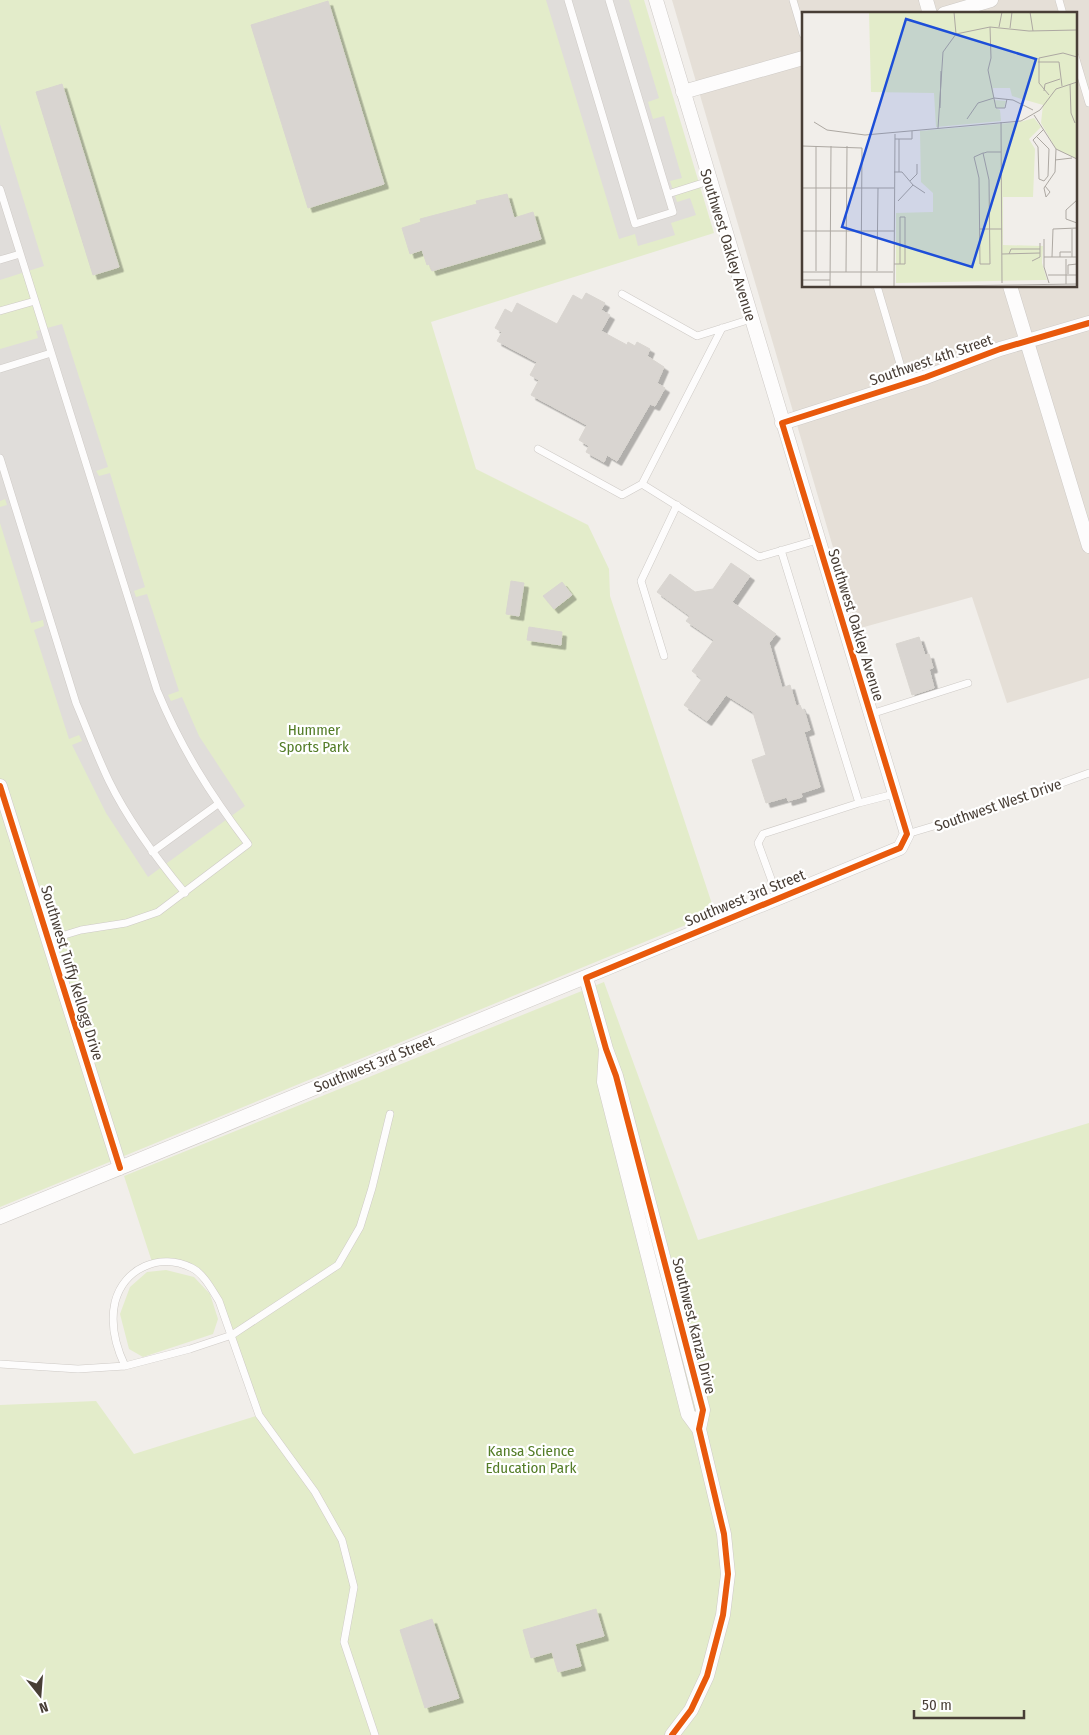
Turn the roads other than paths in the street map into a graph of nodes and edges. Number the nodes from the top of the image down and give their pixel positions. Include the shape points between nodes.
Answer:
1 (568, 0) edge
2 (609, 0) edge
3 (656, 0) edge
4 (793, 0) edge
5 (991, 0) edge
6 (951, 12) edge
7 (802, 31) edge
8 (802, 58) edge
9 (1076, 59) edge
10 (682, 92) junction
11 (1089, 103) edge
12 (709, 181) junction
13 (0, 190) edge
14 (668, 194) junction
15 (20, 254) junction
16 (0, 260) edge
17 (878, 288) edge
18 (1011, 288) edge
19 (622, 294) dead end
20 (35, 300) junction
21 (0, 311) edge
22 (751, 319) junction
23 (1089, 323) edge
24 (722, 328) junction
25 (1026, 342) junction
26 (51, 353) junction
27 (0, 369) edge
28 (906, 384) junction
29 (782, 422) junction
30 (538, 449) dead end
31 (0, 458) edge
32 (642, 484) junction
33 (677, 505) junction
34 (817, 540) junction
35 (1089, 546) edge
36 (781, 550) junction
37 (664, 656) dead end
38 (968, 683) dead end
39 (870, 714) junction
40 (1089, 773) edge
41 (0, 786) edge
42 (894, 794) junction
43 (859, 803) junction
44 (218, 804) junction
45 (907, 834) junction
46 (152, 852) junction
47 (184, 893) junction
48 (778, 898) junction
49 (48, 940) junction
50 (586, 978) junction
51 (390, 1114) dead end
52 (120, 1168) junction
53 (0, 1217) edge
54 (232, 1335) junction
55 (0, 1364) edge
56 (125, 1366) junction
57 (375, 1735) edge
58 (672, 1735) edge

1 - 14 lane via 635,224 673,212
2 - 14 lane
3 - 10 street, Southwest Oakley Avenue
4 - 7 lane
5 - 6 street
8 - 10 street
9 - 11 lane
10 - 12 street, Southwest Oakley Avenue
12 - 14 lane
12 - 22 street, Southwest Oakley Avenue
13 - 15 lane
15 - 16 lane
15 - 20 lane
17 - 28 lane
18 - 25 street
19 - 24 lane via 697,336
20 - 21 lane
20 - 26 lane
22 - 24 lane
22 - 29 street, Southwest Oakley Avenue
23 - 25 street, Southwest 4th Street
24 - 32 lane
25 - 28 street, Southwest 4th Street
25 - 35 street
26 - 27 lane
26 - 44 lane via 157,690 172,727
28 - 29 street, Southwest 4th Street
29 - 34 street, Southwest Oakley Avenue
30 - 32 lane via 622,494
31 - 46 lane via 76,703 109,781
32 - 33 lane
33 - 36 lane via 759,557
33 - 37 lane via 642,581
34 - 36 lane
34 - 39 street, Southwest Oakley Avenue
36 - 43 lane
38 - 39 lane
39 - 42 street, Southwest Oakley Avenue
40 - 45 lane, Southwest West Drive via 991,809
41 - 49 street, Southwest Tuffy Kellogg Drive
42 - 43 lane
42 - 45 street, Southwest Oakley Avenue
43 - 48 lane via 763,834 758,843
44 - 46 lane
44 - 47 lane via 248,844
45 - 48 street, Southwest 3rd Street via 900,848
46 - 47 lane
47 - 49 lane via 142,919 80,930
48 - 50 street, Southwest 3rd Street
49 - 52 street, Southwest Tuffy Kellogg Drive
50 - 52 street, Southwest 3rd Street
50 - 58 street, Southwest Kanza Drive via 616,1076 703,1410 699,1429 724,1534 728,1574 723,1615 707,1676 691,1710
51 - 54 lane via 360,1227 338,1265
52 - 53 street, Southwest 3rd Street
54 - 56 lane
54 - 56 lane via 219,1300 192,1268 152,1262 127,1280 115,1303 115,1344
54 - 57 lane via 259,1415 315,1492 342,1540 354,1587 344,1642
55 - 56 lane via 78,1369

